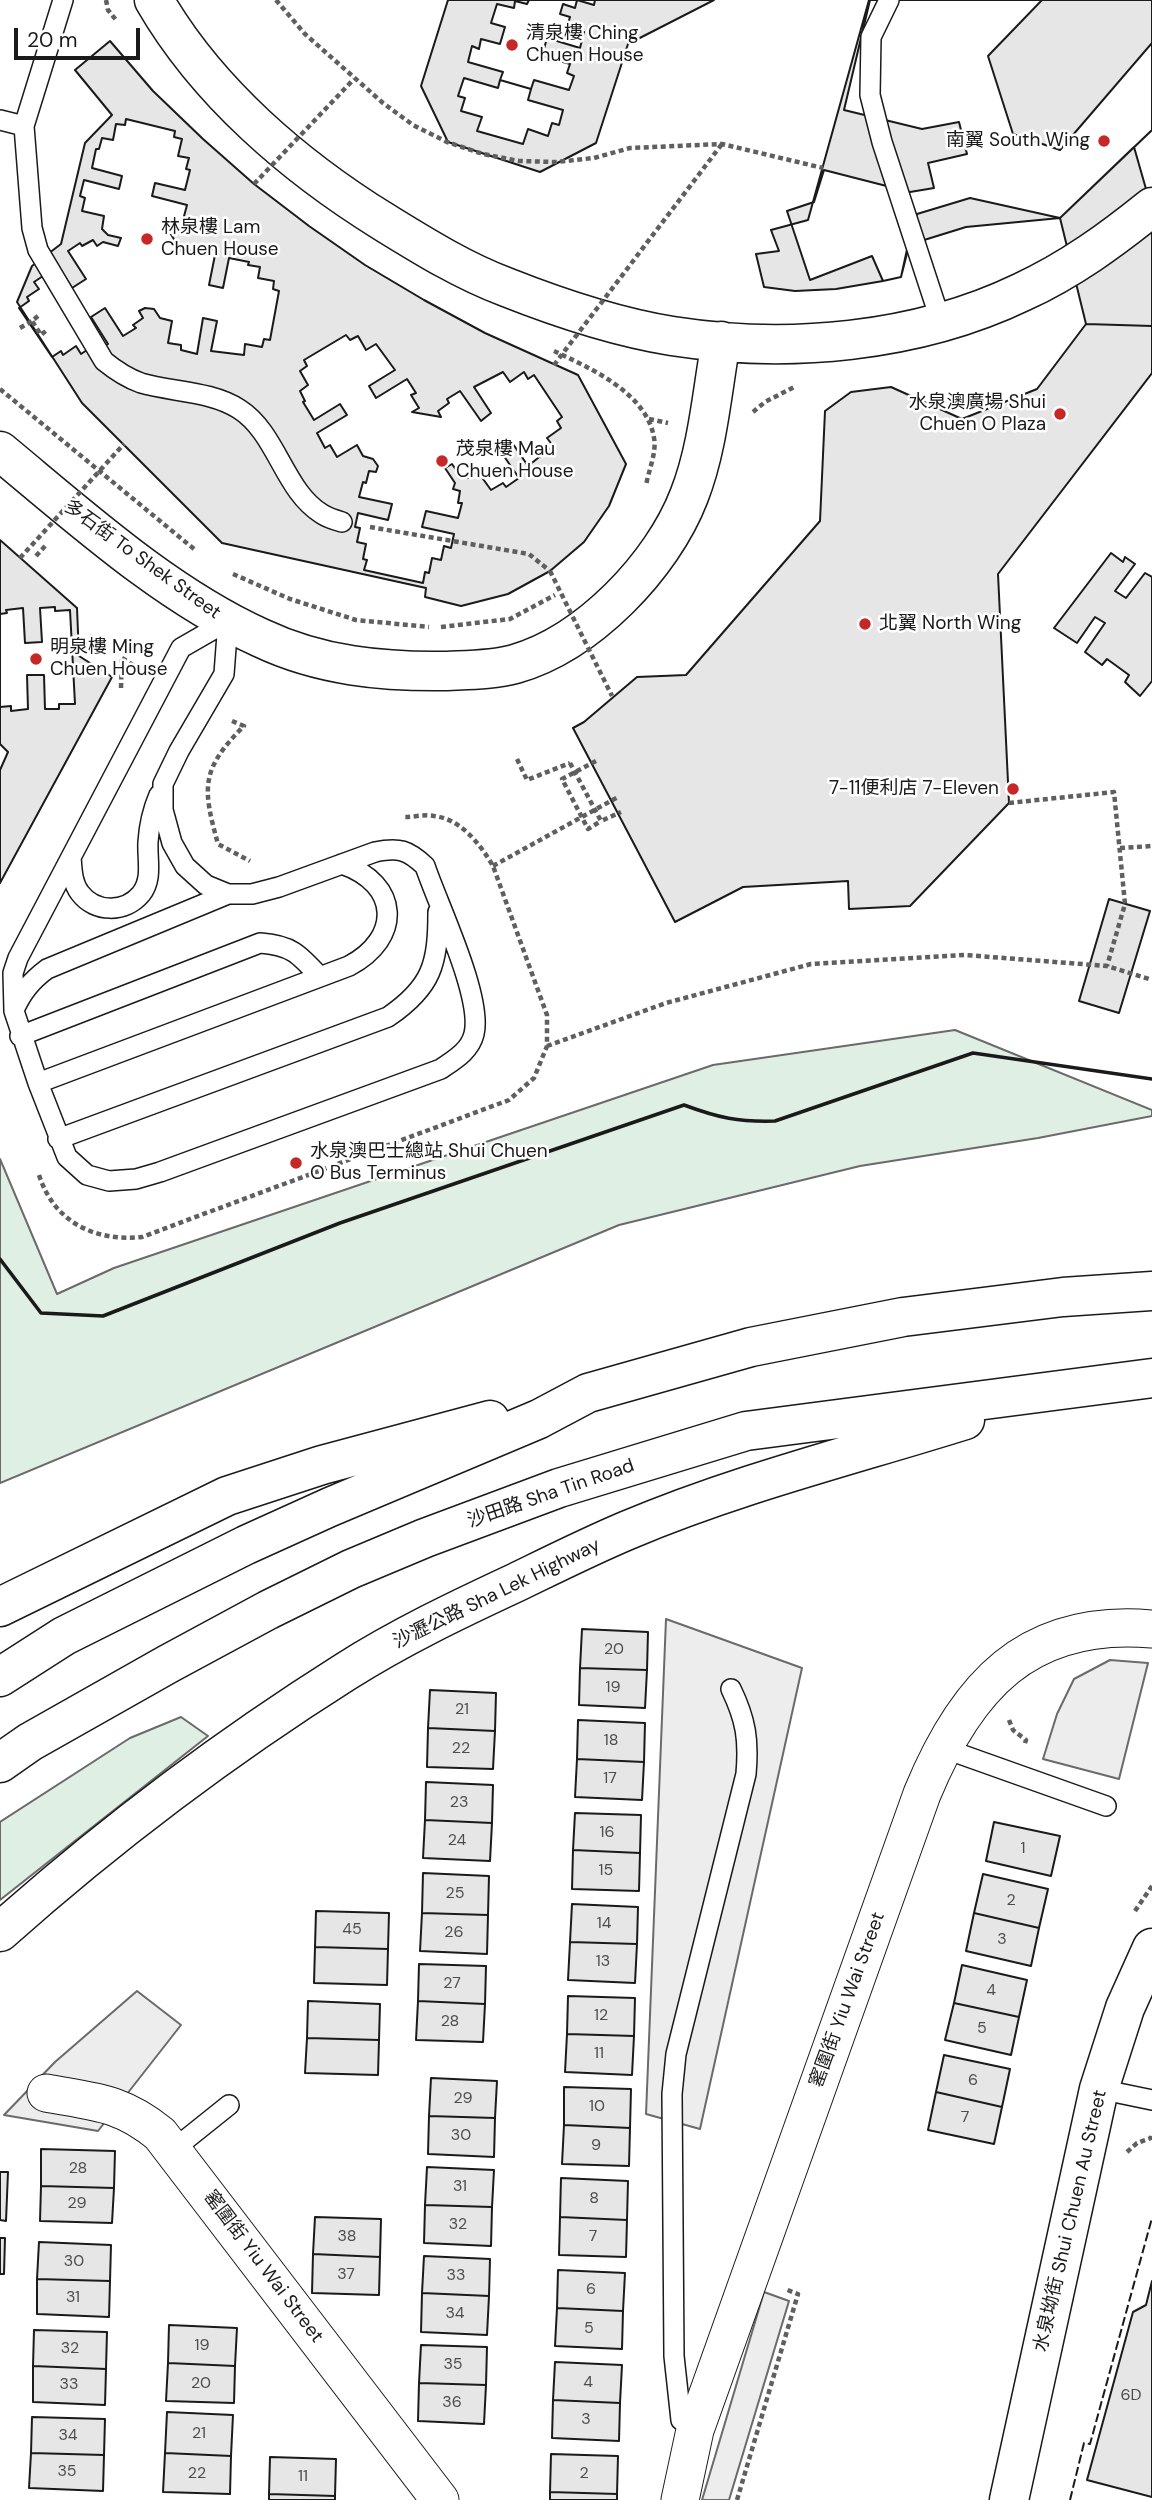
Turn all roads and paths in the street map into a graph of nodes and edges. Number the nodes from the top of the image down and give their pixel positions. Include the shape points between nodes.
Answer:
1 (63, 0) edge
2 (154, 0) edge
3 (276, 0) edge
4 (889, 0) edge
5 (354, 79) junction
6 (0, 120) edge
7 (303, 120) dead end
8 (24, 126) junction
9 (313, 127) dead end
10 (722, 144) junction
11 (823, 168) dead end
12 (254, 184) dead end
13 (1152, 207) edge
14 (608, 282) dead end
15 (620, 285) dead end
16 (38, 316) dead end
17 (32, 321) junction
18 (941, 322) junction
19 (20, 328) dead end
20 (47, 330) dead end
21 (721, 341) junction
22 (554, 365) dead end
23 (124, 444) dead end
24 (0, 451) edge
25 (342, 522) joint
26 (20, 558) dead end
27 (228, 621) junction
28 (612, 696) dead end
29 (517, 759) dead end
30 (596, 761) dead end
31 (163, 785) junction
32 (618, 797) dead end
33 (1009, 803) dead end
34 (621, 812) dead end
35 (601, 821) junction
36 (1152, 846) edge
37 (1120, 848) junction
38 (71, 857) junction
39 (342, 864) junction
40 (493, 866) dead end
41 (436, 890) junction
42 (228, 894) junction
43 (1107, 966) junction
44 (320, 976) junction
45 (1152, 980) edge
46 (14, 1011) junction
47 (20, 1036) junction
48 (547, 1046) dead end
49 (38, 1083) junction
50 (58, 1139) junction
51 (1152, 1290) edge
52 (1152, 1378) edge
53 (1063, 1389) junction
54 (588, 1393) junction
55 (0, 1607) edge
56 (1152, 1629) edge
57 (0, 1677) edge
58 (731, 1689) dead end
59 (1010, 1711) dead end
60 (943, 1748) junction
61 (0, 1763) edge
62 (1015, 1773) junction
63 (1106, 1806) dead end
64 (0, 1931) edge
65 (1152, 1948) edge
66 (1099, 2089) junction
67 (47, 2093) dead end
68 (1152, 2100) edge
69 (229, 2105) dead end
70 (174, 2149) junction
71 (779, 2287) dead end
72 (695, 2430) junction
73 (440, 2500) edge
74 (680, 2500) edge
75 (737, 2500) edge
76 (1009, 2500) edge

1 - 8 lane
2 - 21 main road via 208,75 261,128 321,180 409,238 504,287 559,307 672,336
3 - 5 path
4 - 18 lane via 871,37 870,94
5 - 10 path via 413,125 482,154 519,161 556,162 630,148
5 - 12 path, bridge
6 - 8 lane
7 - 9 path
8 - 25 lane via 38,250 104,361 139,382 237,408 254,420 306,502 322,515
10 - 11 path
10 - 22 path, bridge
13 - 18 main road via 1052,277
14 - 15 path
16 - 17 path
17 - 19 path
17 - 20 path via 41,335
18 - 21 main road via 833,341
21 - 27 main road, 多石街 To Shek Street via 697,468 677,522 623,595 559,643 514,664 468,670 373,669 292,652
23 - 26 path, bridge
24 - 27 main road, 多石街 To Shek Street via 96,530
25 - 28 path, bridge via 529,554 550,571
27 - 31 lane via 224,674
27 - 38 lane via 181,648
29 - 35 path, bridge via 527,780 570,763
30 - 35 path, bridge via 562,779 588,828
31 - 38 lane via 150,825 149,878 141,894 128,905 110,909 79,893
31 - 42 lane via 163,810 172,843 185,866 206,885
32 - 40 path
33 - 37 path via 1114,792
34 - 35 path, bridge
36 - 37 path
37 - 43 path via 1125,904
38 - 46 lane via 13,973
39 - 41 lane via 391,848 411,853 425,866
39 - 42 lane via 279,887
39 - 44 lane via 377,884 386,902 387,922 380,941 367,956
41 - 50 lane via 438,940 433,969 407,1004 388,1017
41 - 50 lane via 475,1014 474,1035 462,1054 441,1069 136,1179 109,1181 87,1175 67,1157
42 - 46 lane via 47,969 31,981
43 - 45 path
43 - 48 path via 965,955 811,964 666,1003
44 - 47 lane via 299,954 281,944 260,943
44 - 49 lane
46 - 47 lane
47 - 49 lane
49 - 50 lane
51 - 54 main road via 902,1317 751,1347
52 - 53 main road, 沙田路 Sha Tin Road
53 - 61 main road, 沙田路 Sha Tin Road via 746,1431 559,1488 339,1575 100,1701
53 - 64 main road, 沙瀝公路 Sha Lek Highway via 762,1482 630,1529 449,1614 346,1671 217,1756
54 - 55 main road via 332,1462 227,1496
54 - 57 main road via 539,1419 246,1545 64,1636
56 - 60 street, 窰圍街 Yiu Wai Street via 1092,1631 1039,1646 983,1687
58 - 72 lane via 743,1714 749,1747 746,1774 676,2054 672,2094 674,2356 681,2420
59 - 62 path via 1013,1730 1026,1740
60 - 62 lane
60 - 72 street, 窰圍街 Yiu Wai Street via 917,1807
62 - 63 lane
65 - 66 main road, 水泉坳街 Shui Chuen Au Street via 1125,2008
66 - 68 lane
66 - 76 main road, 水泉坳街 Shui Chuen Au Street
67 - 70 street, 窰圍街 Yiu Wai Street via 125,2110
69 - 70 lane
70 - 73 street, 窰圍街 Yiu Wai Street
71 - 75 path via 798,2294
72 - 74 street, 窰圍街 Yiu Wai Street

